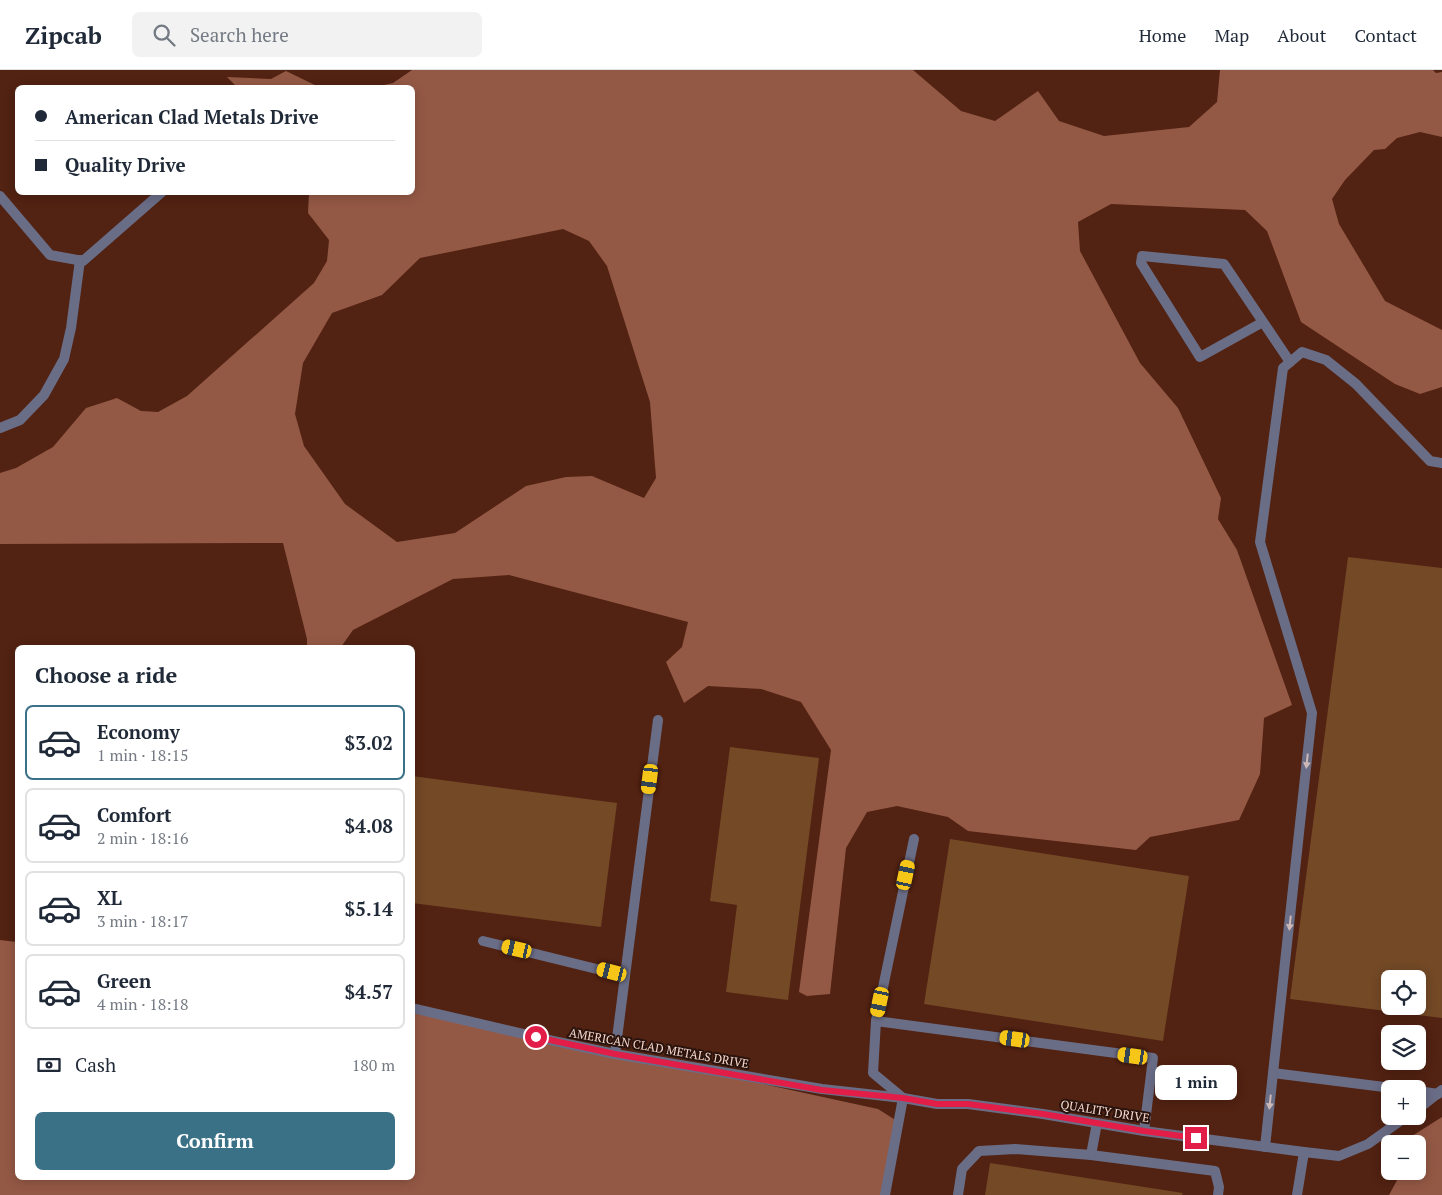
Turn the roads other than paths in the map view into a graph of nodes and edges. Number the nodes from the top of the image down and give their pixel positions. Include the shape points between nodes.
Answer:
1 (159, 195) edge
2 (0, 196) edge
3 (80, 260) junction
4 (1263, 322) junction
5 (1290, 362) junction
6 (0, 428) edge
7 (1442, 462) edge
8 (658, 720) dead end
9 (914, 839) dead end
10 (483, 942) dead end
11 (626, 976) junction
12 (415, 1009) edge
13 (876, 1021) junction
14 (615, 1054) junction
15 (1273, 1073) junction
16 (1381, 1087) edge
17 (1426, 1091) edge
18 (1440, 1092) edge
19 (903, 1098) junction
20 (1426, 1103) edge
21 (1097, 1123) junction
22 (1394, 1125) edge
23 (1144, 1131) junction
24 (1265, 1147) junction
25 (1304, 1152) junction
26 (1091, 1155) junction
27 (884, 1195) edge
28 (958, 1195) edge
29 (1218, 1195) edge
30 (1297, 1195) edge

1 - 3 street via 83,261
2 - 3 street via 50,255
3 - 6 street via 64,359 44,395 20,420
4 - 4 street via 1224,264 1142,256 1141,263 1200,357
4 - 5 street
5 - 7 street via 1302,352 1326,360 1356,384 1430,461
5 -> 15 street via 1283,368 1260,542 1312,712
8 - 11 street
9 - 13 street
10 - 11 street
11 - 14 street
12 - 14 street, AMERICAN CLAD METALS DRIVE
13 - 19 street via 873,1073
13 - 23 street via 1153,1058
14 - 19 street, AMERICAN CLAD METALS DRIVE via 822,1090
15 - 16 street
15 -> 24 street
17 - 18 street
18 - 20 street
19 - 21 street, QUALITY DRIVE
19 - 27 street
21 - 23 street, QUALITY DRIVE
21 - 26 street
22 - 25 street, QUALITY DRIVE via 1368,1144 1339,1156
23 - 24 street, QUALITY DRIVE
24 - 25 street, QUALITY DRIVE
25 - 30 street
26 - 28 street via 1015,1149 979,1151 962,1169
26 - 29 street via 1215,1171

